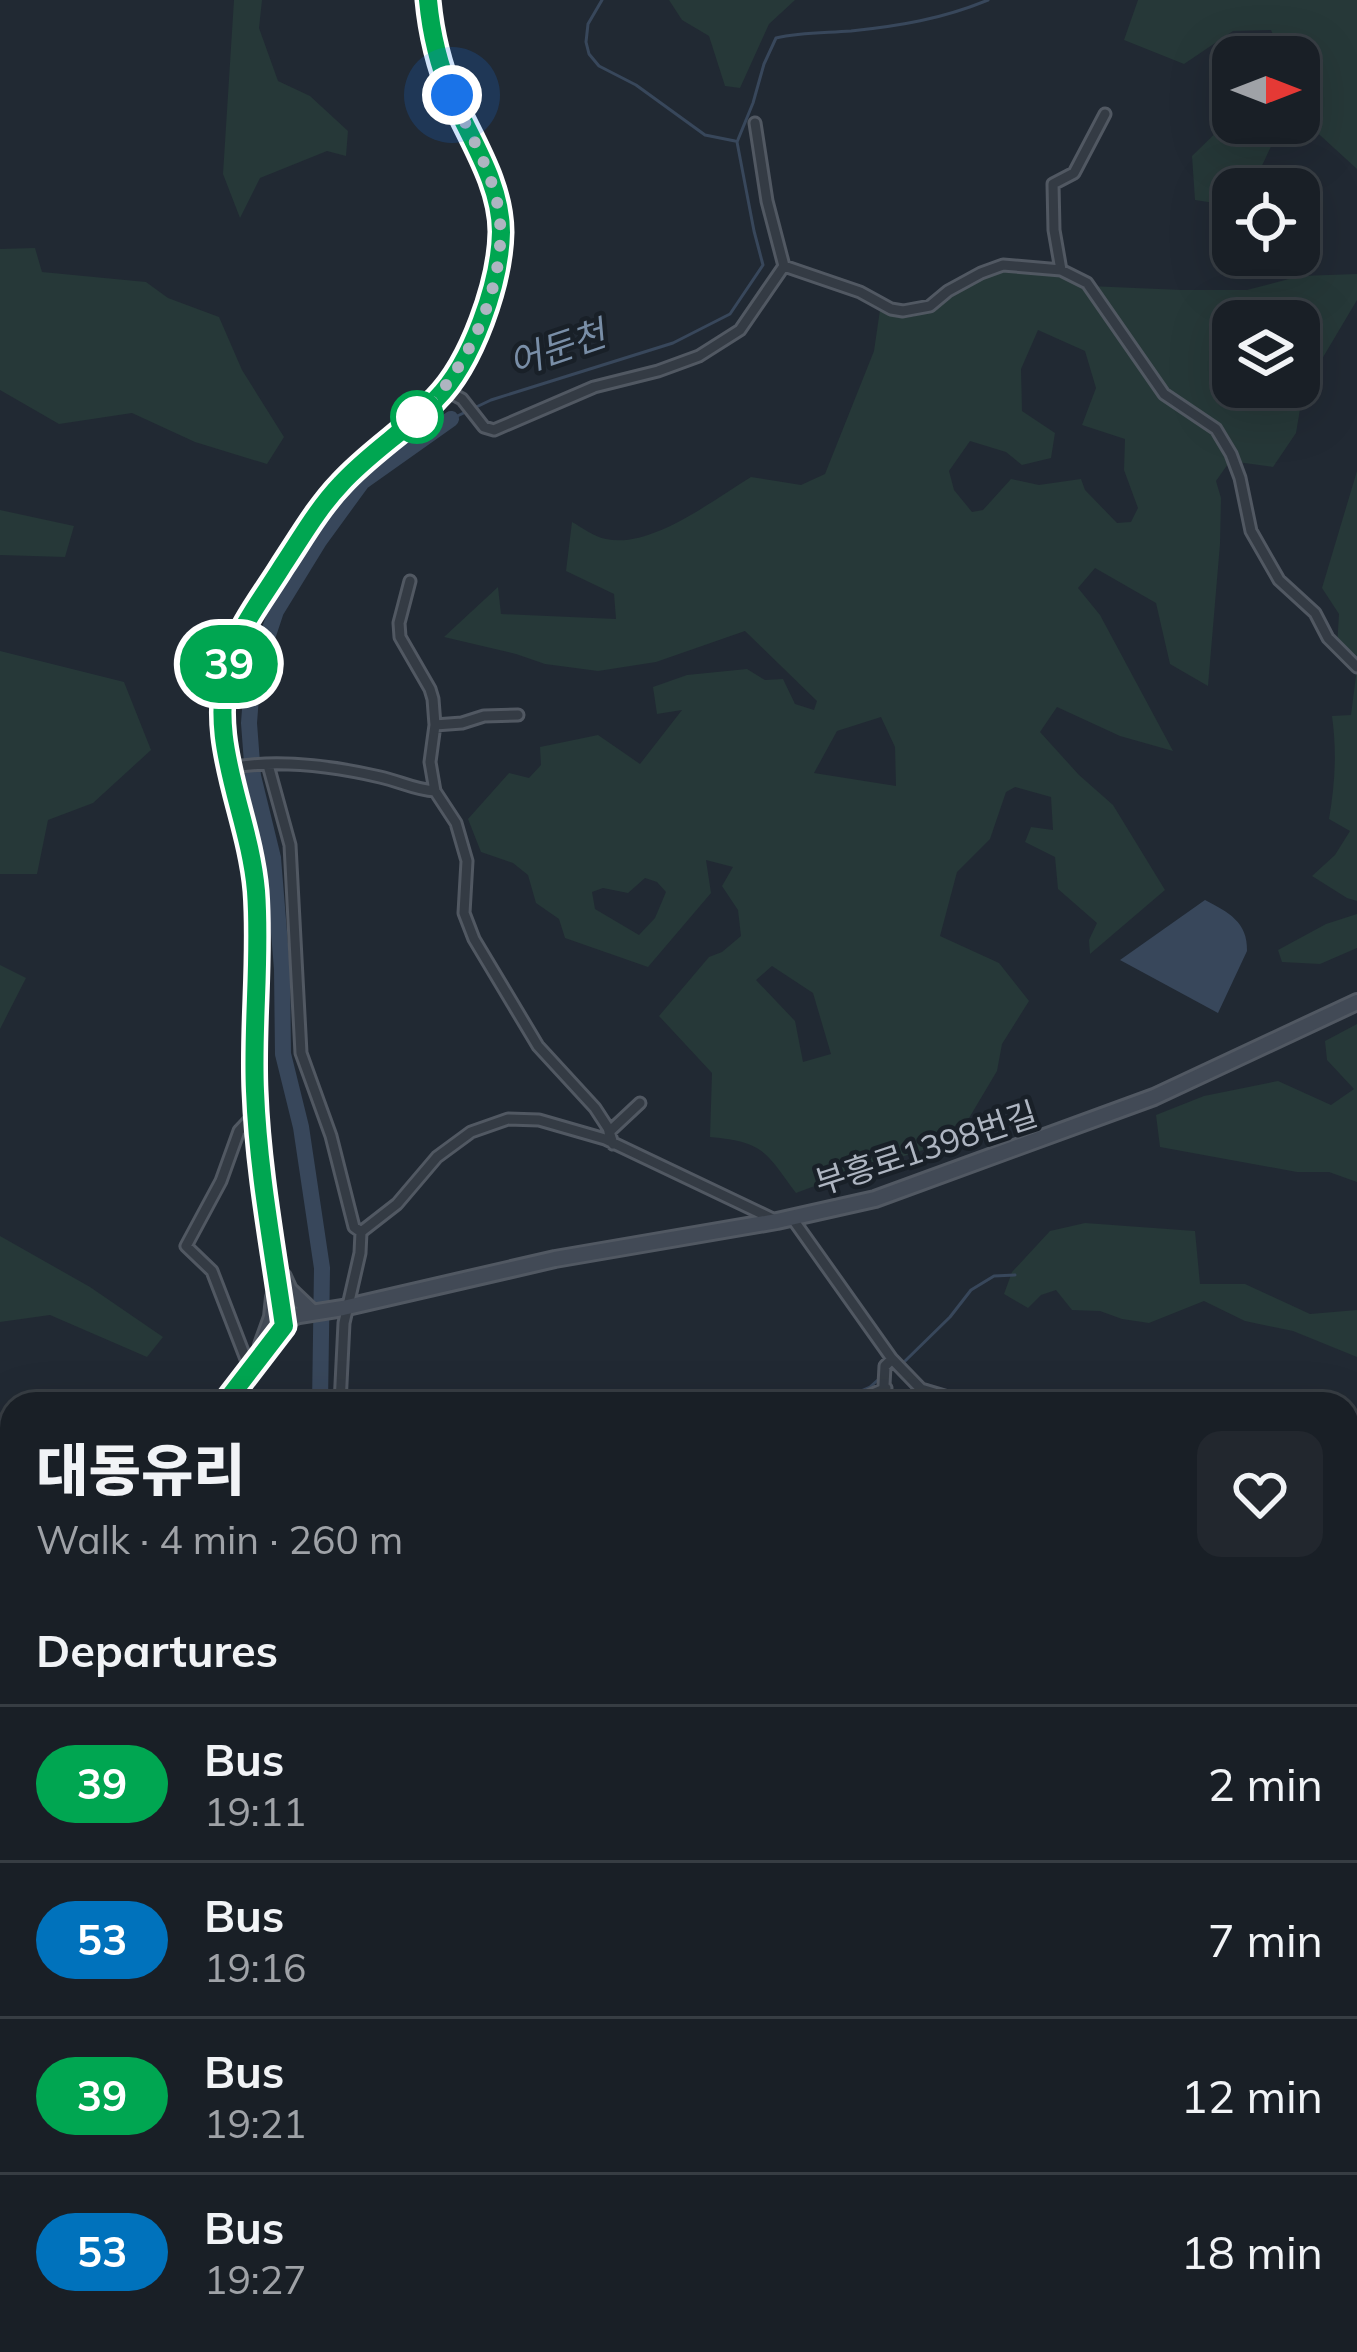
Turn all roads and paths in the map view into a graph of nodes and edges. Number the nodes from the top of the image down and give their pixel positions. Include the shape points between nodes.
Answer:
1 (428, 0) edge
2 (1105, 114) dead end
3 (755, 123) dead end
4 (784, 266) junction
5 (1061, 270) junction
6 (445, 389) junction
7 (410, 581) dead end
8 (1357, 667) edge
9 (518, 716) dead end
10 (435, 725) junction
11 (268, 765) junction
12 (234, 767) junction
13 (435, 791) junction
14 (1357, 1002) edge
15 (640, 1103) dead end
16 (256, 1113) junction
17 (609, 1138) junction
18 (785, 1220) junction
19 (361, 1232) junction
20 (275, 1256) junction
21 (346, 1307) junction
22 (311, 1312) junction
23 (284, 1326) junction
24 (897, 1364) junction
25 (253, 1368) junction
26 (886, 1380) junction
27 (234, 1392) edge
28 (341, 1392) edge
29 (868, 1392) edge
30 (884, 1392) edge
31 (930, 1392) edge

1 - 6 street via 444,77 494,191 501,229 486,305
2 - 5 street via 1074,172 1053,184
3 - 4 street
4 - 5 street via 903,311 925,308 1003,266
4 - 6 street via 740,330 658,371 594,387 494,430
5 - 8 street via 1087,283 1164,394 1216,429 1232,454 1251,531 1280,580
6 - 12 street via 330,495 245,626 220,703
7 - 10 street via 400,637 430,688
9 - 10 street
10 - 13 street
11 - 12 street
11 - 13 street via 359,772
11 - 19 street via 290,845 302,1053
12 - 16 street via 256,893
13 - 17 street via 467,861 464,913 474,939 538,1046 595,1108
14 - 18 street, 부흥로1398번길 via 1154,1097 875,1199
15 - 17 street
16 - 20 street
16 - 25 street via 238,1131 186,1246 212,1271
17 - 18 street
17 - 19 street via 539,1120 508,1119 472,1132
18 - 21 street, 부흥로1398번길 via 555,1259
18 - 24 street
19 - 21 street
20 - 22 street via 289,1289
20 - 23 street
20 - 25 street via 272,1317
21 - 22 street, 부흥로1398번길
21 - 28 street
22 - 23 street, 부흥로1398번길
23 - 25 street
24 - 26 street via 885,1366
24 - 31 street
25 - 27 street
26 - 29 street
26 - 30 street

